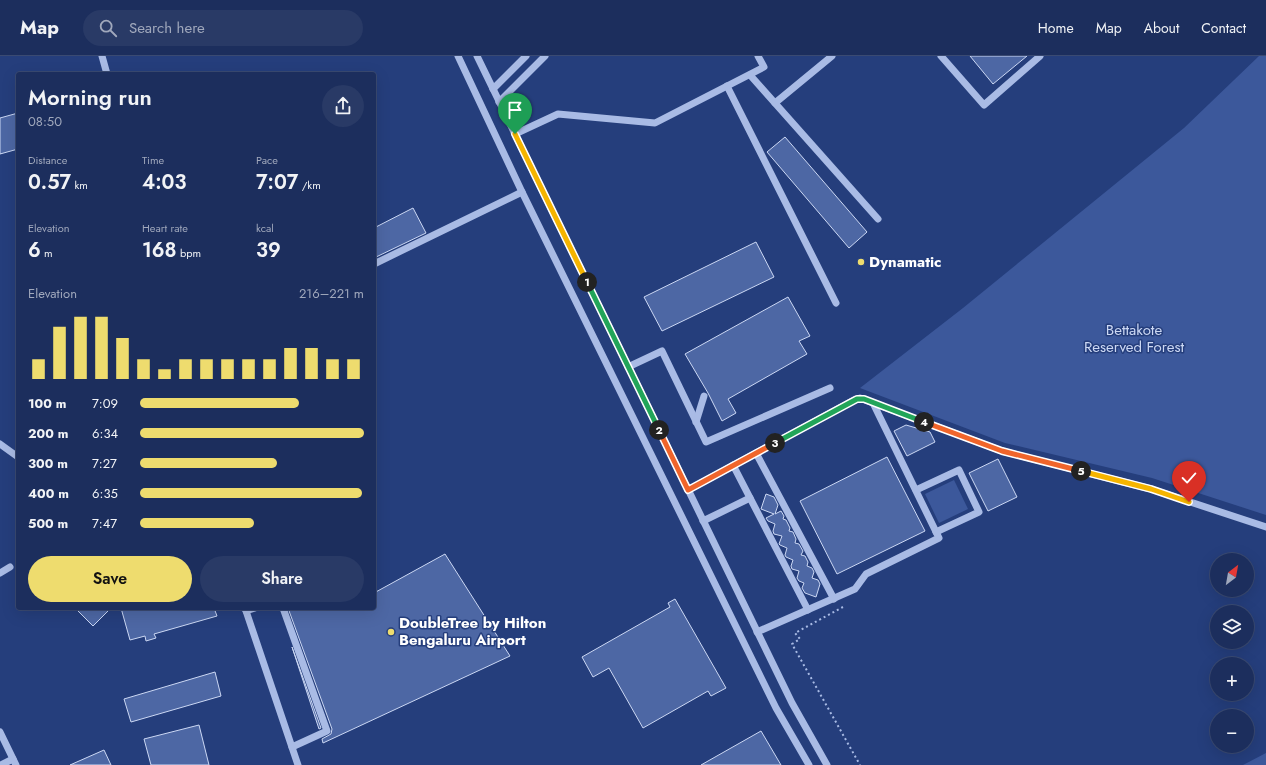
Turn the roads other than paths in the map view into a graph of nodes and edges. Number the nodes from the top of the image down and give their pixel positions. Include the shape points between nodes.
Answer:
1 (102, 56) edge
2 (458, 56) edge
3 (477, 56) edge
4 (526, 56) edge
5 (545, 56) edge
6 (758, 56) edge
7 (832, 56) edge
8 (941, 56) edge
9 (1040, 56) edge
10 (106, 72) edge
11 (750, 75) junction
12 (727, 86) junction
13 (493, 89) junction
14 (499, 102) junction
15 (775, 103) junction
16 (515, 134) junction
17 (522, 192) junction
18 (878, 219) dead end
19 (376, 263) edge
20 (836, 303) dead end
21 (628, 367) junction
22 (830, 388) dead end
23 (704, 396) dead end
24 (873, 403) junction
25 (696, 422) junction
26 (0, 444) edge
27 (756, 453) junction
28 (16, 456) edge
29 (733, 465) junction
30 (688, 490) junction
31 (916, 490) junction
32 (750, 498) junction
33 (703, 521) junction
34 (1266, 527) edge
35 (936, 532) junction
36 (10, 568) dead end
37 (0, 573) edge
38 (834, 598) junction
39 (246, 610) edge
40 (284, 610) edge
41 (808, 610) junction
42 (757, 632) junction
43 (0, 732) edge
44 (292, 747) junction
45 (14, 762) edge
46 (1, 765) edge
47 (298, 765) edge
48 (809, 765) edge
49 (827, 765) edge

1 - 10 street
2 - 17 street
3 - 13 street
4 - 13 street
5 - 14 street
6 - 11 street via 764,68
7 - 15 street
8 - 9 street via 984,105
11 - 12 street
11 - 15 street
12 - 16 street via 656,123 558,114
12 - 20 street
13 - 14 street
14 - 16 street
15 - 18 street
16 - 21 street
17 - 19 street
17 - 48 street via 776,708
21 - 25 street via 662,351
21 - 30 street
22 - 25 street via 706,442
23 - 25 street
24 - 27 street via 860,398 854,400
24 - 31 street
24 - 34 street via 1002,451 1151,489
26 - 28 street
27 - 29 street
27 - 38 street
29 - 30 street
29 - 32 street
30 - 33 street
31 - 35 street
31 - 35 street via 959,470 979,512
32 - 33 street
32 - 41 street
33 - 42 street
35 - 38 street via 939,538 866,574 855,589
36 - 37 street
38 - 41 street
39 - 44 street
40 - 44 street via 327,731
41 - 42 street
42 - 49 street via 792,703
43 - 45 street
44 - 47 street
45 - 46 street

